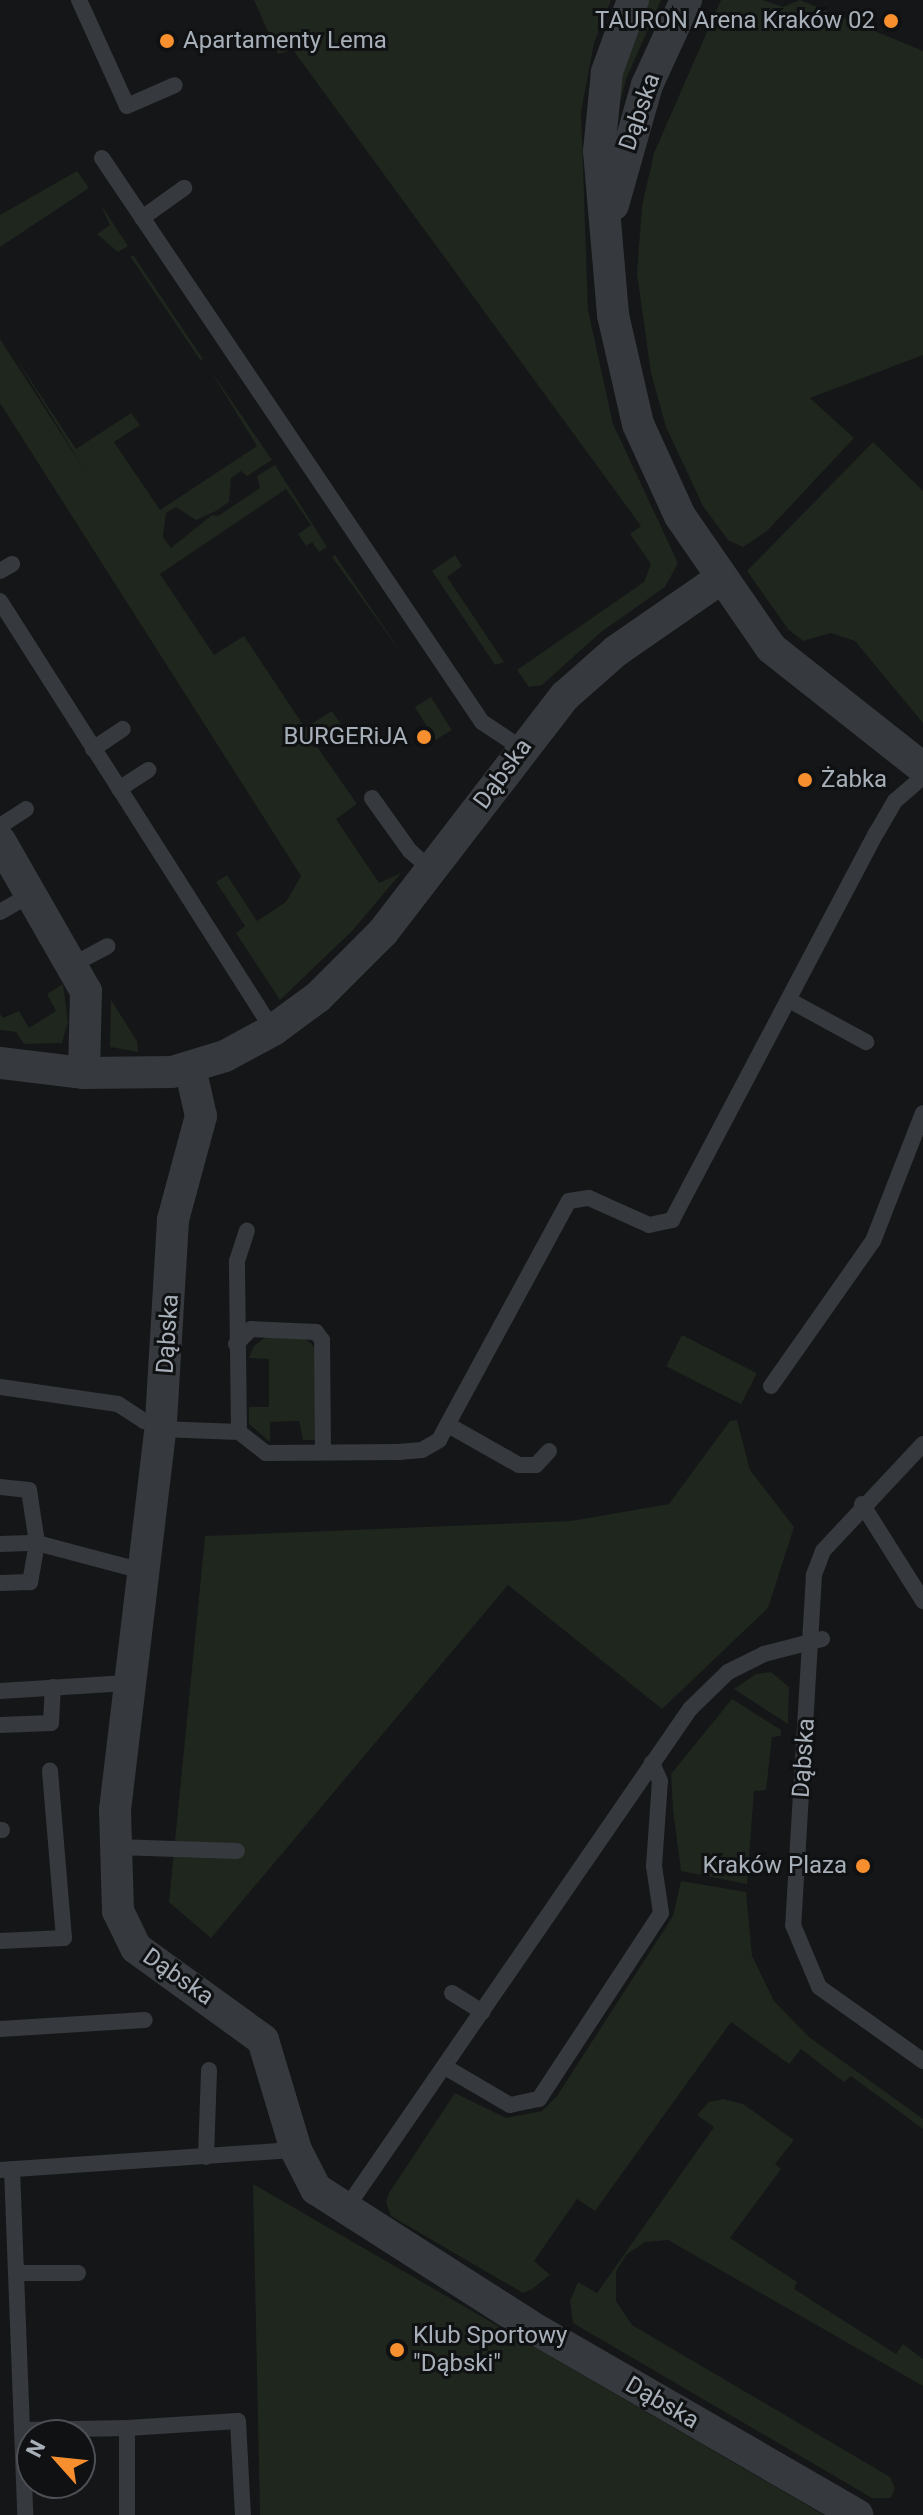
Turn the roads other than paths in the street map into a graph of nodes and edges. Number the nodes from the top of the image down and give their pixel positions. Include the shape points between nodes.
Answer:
1 (79, 0) edge
2 (633, 0) edge
3 (686, 0) edge
4 (175, 85) dead end
5 (102, 158) dead end
6 (184, 188) dead end
7 (142, 218) junction
8 (608, 228) junction
9 (720, 579) junction
10 (0, 601) edge
11 (123, 729) dead end
12 (521, 748) junction
13 (93, 749) junction
14 (923, 768) edge
15 (148, 770) dead end
16 (923, 777) edge
17 (119, 789) junction
18 (372, 798) dead end
19 (26, 809) dead end
20 (0, 826) edge
21 (0, 841) edge
22 (433, 871) junction
23 (31, 894) junction
24 (0, 912) edge
25 (108, 946) dead end
26 (74, 964) junction
27 (789, 1000) junction
28 (273, 1030) junction
29 (866, 1042) dead end
30 (0, 1063) edge
31 (190, 1068) junction
32 (84, 1073) junction
33 (923, 1113) edge
34 (247, 1231) dead end
35 (236, 1344) junction
36 (771, 1386) dead end
37 (0, 1387) edge
38 (450, 1426) junction
39 (160, 1427) junction
40 (239, 1432) junction
41 (923, 1444) edge
42 (549, 1451) dead end
43 (323, 1452) junction
44 (0, 1487) edge
45 (862, 1504) junction
46 (37, 1543) junction
47 (0, 1544) edge
48 (142, 1571) junction
49 (0, 1583) edge
50 (923, 1601) edge
51 (817, 1641) junction
52 (127, 1683) junction
53 (53, 1687) junction
54 (0, 1691) edge
55 (0, 1725) edge
56 (652, 1763) junction
57 (50, 1771) dead end
58 (116, 1847) junction
59 (237, 1851) dead end
60 (0, 1941) edge
61 (452, 1993) dead end
62 (482, 2012) junction
63 (145, 2020) dead end
64 (0, 2029) edge
65 (923, 2061) edge
66 (445, 2067) junction
67 (209, 2070) dead end
68 (296, 2150) junction
69 (206, 2157) junction
70 (6, 2169) edge
71 (345, 2210) junction
72 (16, 2273) junction
73 (78, 2273) dead end
74 (22, 2419) edge
75 (127, 2428) junction
76 (96, 2429) edge
77 (127, 2515) edge
78 (243, 2515) edge
79 (857, 2515) edge

1 - 4 lane via 127,106
2 - 8 street, Dąbska via 617,38 600,108
3 - 8 street, Dąbska via 647,85
5 - 7 lane
6 - 7 lane
7 - 12 lane via 482,722
8 - 9 street, Dąbska via 613,315 638,424 680,516
9 - 12 street, Dąbska via 588,674
9 - 14 street, Dąbska via 771,648
10 - 13 lane
11 - 13 lane
12 - 22 street, Dąbska
13 - 17 lane
15 - 17 lane
16 - 27 lane via 895,801
17 - 28 lane
18 - 22 lane via 410,851
19 - 20 lane
21 - 23 street
22 - 28 street, Dąbska via 340,977
23 - 24 lane
23 - 26 street
25 - 26 lane
26 - 32 street via 87,1005
27 - 29 lane
27 - 38 lane via 672,1220 649,1225 589,1198 569,1201
28 - 31 street, Dąbska
30 - 32 street, Dąbska
31 - 32 street, Dąbska
31 - 39 street, Dąbska via 201,1116 173,1220
33 - 36 lane via 873,1241
34 - 35 lane via 237,1261
35 - 40 lane
35 - 43 lane via 251,1329 316,1332 322,1340
37 - 39 lane via 118,1404
38 - 42 lane via 519,1465 536,1465
38 - 43 lane via 422,1450
39 - 40 lane
39 - 48 street, Dąbska
40 - 43 lane via 266,1453
41 - 45 lane, Dąbska
44 - 46 lane via 29,1490
45 - 50 lane
45 - 51 lane, Dąbska via 823,1551 814,1575
46 - 47 lane
46 - 48 lane
46 - 49 lane via 30,1582
48 - 52 street, Dąbska
51 - 56 lane via 764,1654 728,1672 690,1709
51 - 65 lane, Dąbska via 793,1925 819,1987
52 - 53 lane
52 - 58 street, Dąbska
53 - 54 lane
53 - 55 lane via 51,1723
56 - 62 lane
56 - 66 lane via 660,1781 654,1866 661,1913 539,2099 510,2105
57 - 60 lane via 64,1938
58 - 59 lane
58 - 68 street, Dąbska via 118,1911 136,1948 263,2040
61 - 62 lane
62 - 66 lane
63 - 64 lane
66 - 71 lane
67 - 69 lane
68 - 69 lane
68 - 71 street, Dąbska via 316,2189
69 - 70 lane
70 - 72 lane
71 - 79 street, Dąbska via 530,2326
72 - 73 lane
72 - 74 lane
75 - 76 lane
75 - 77 lane
75 - 78 lane via 238,2421

